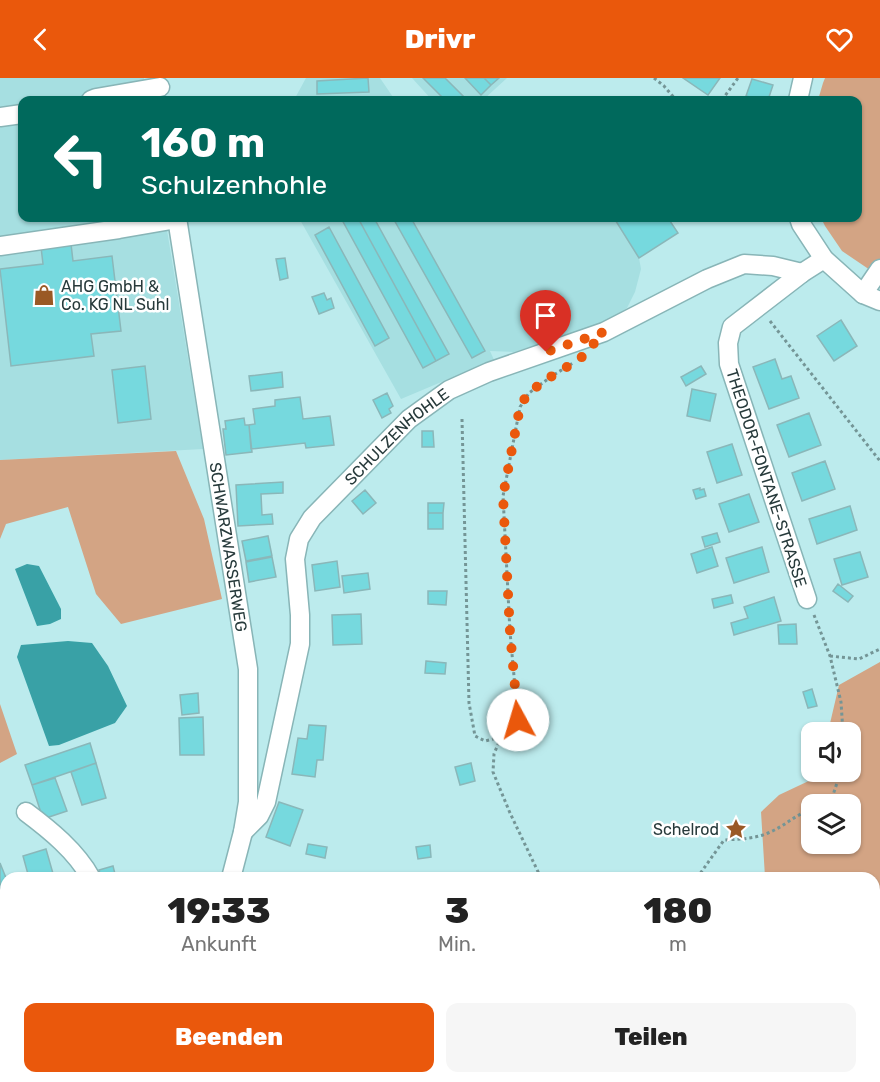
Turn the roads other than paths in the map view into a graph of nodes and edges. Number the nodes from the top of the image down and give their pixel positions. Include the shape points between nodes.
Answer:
1 (803, 78) edge
2 (160, 88) edge
3 (109, 96) edge
4 (799, 96) edge
5 (18, 115) edge
6 (0, 117) edge
7 (156, 222) edge
8 (178, 222) edge
9 (800, 222) edge
10 (0, 246) edge
11 (824, 259) junction
12 (880, 269) edge
13 (802, 273) junction
14 (863, 294) junction
15 (880, 301) edge
16 (807, 599) road end
17 (26, 812) dead end
18 (243, 832) junction
19 (88, 872) edge
20 (233, 872) edge

1 - 4 street
2 - 3 street
5 - 6 street
7 - 10 street
8 - 18 street, SCHWARZWASSERWEG via 248,669 248,802
9 - 11 street
11 - 13 street, THEODOR-FONTANE-STRASSE
11 - 14 street
12 - 14 street
13 - 16 street, THEODOR-FONTANE-STRASSE via 732,327 728,343 729,364 748,426
13 - 18 street, SCHULZENHOHLE via 744,264 604,332 449,390 409,419 312,518 299,539 295,559 300,644 266,802
14 - 15 street
17 - 19 street via 51,832
18 - 20 street, SCHWARZWASSERWEG

